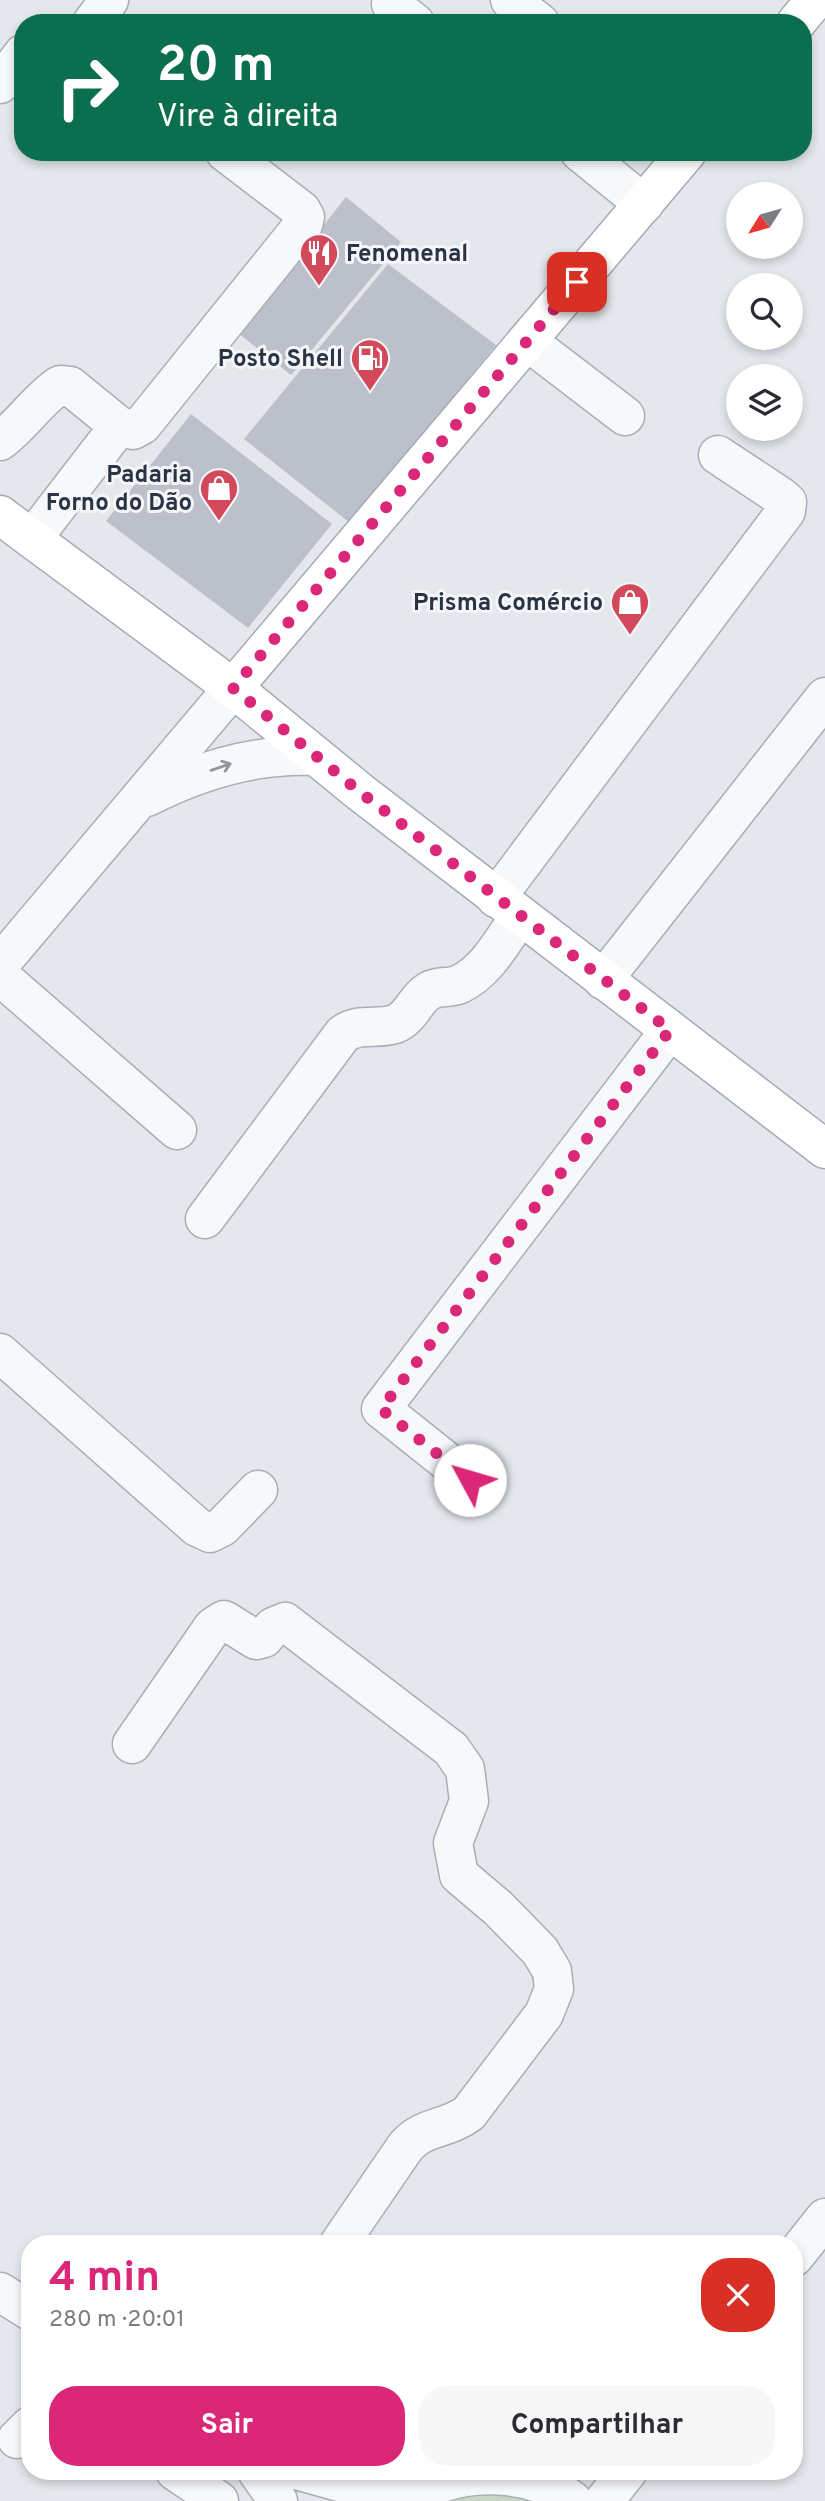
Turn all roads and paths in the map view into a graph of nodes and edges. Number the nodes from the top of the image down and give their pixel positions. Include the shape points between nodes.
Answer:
1 (510, 0) edge
2 (815, 0) edge
3 (528, 14) edge
4 (803, 14) edge
5 (14, 66) edge
6 (0, 84) edge
7 (237, 161) edge
8 (591, 161) edge
9 (680, 161) edge
10 (644, 204) junction
11 (527, 341) junction
12 (625, 416) dead end
13 (119, 426) junction
14 (0, 441) edge
15 (718, 455) dead end
16 (0, 515) edge
17 (32, 539) junction
18 (233, 688) junction
19 (825, 697) edge
20 (316, 756) junction
21 (136, 803) junction
22 (508, 907) junction
23 (0, 964) edge
24 (0, 976) edge
25 (603, 980) junction
26 (670, 1030) junction
27 (177, 1130) dead end
28 (825, 1149) edge
29 (205, 1219) dead end
30 (0, 1353) edge
31 (470, 1480) dead end
32 (258, 1490) dead end
33 (132, 1744) dead end
34 (825, 2218) edge
35 (345, 2235) edge
36 (803, 2246) edge
37 (0, 2292) edge
38 (21, 2305) edge
39 (197, 2480) edge
40 (263, 2480) edge
41 (332, 2480) edge
42 (452, 2480) edge
43 (526, 2480) edge
44 (621, 2480) edge
45 (219, 2489) edge
46 (278, 2501) edge
47 (407, 2501) edge
48 (573, 2501) edge
49 (604, 2501) edge

1 - 3 street
2 - 4 main road
5 - 6 street
7 - 13 street via 301,210 303,225 142,425 133,430
8 - 10 street
9 - 10 main road
10 - 11 main road
11 - 12 street
11 - 18 main road
13 - 14 street via 71,386 60,385
13 - 17 street
15 - 22 street via 780,496 787,502 786,511
16 - 17 main road
17 - 18 main road
18 - 20 main road
18 - 21 street
19 - 25 street
21 -> 20 street via 233,763 285,754
20 - 22 main road
21 - 23 street
22 - 25 main road
22 - 29 street via 482,967 471,978 427,992 393,1025 352,1028 344,1034
24 - 27 street
25 - 26 main road
26 - 28 main road
26 - 31 street via 381,1409
30 - 32 street via 197,1527 210,1532 222,1527
33 - 35 street via 214,1627 224,1620 256,1640 285,1622 451,1749 465,1769 469,1801 453,1843 459,1875 540,1951 552,1971 554,1989 544,2014 469,2113 456,2123 416,2135
34 - 36 street
37 - 38 street
39 - 45 street
40 - 46 street
41 - 47 street
42 - 47 street
43 - 48 street
44 - 49 street

